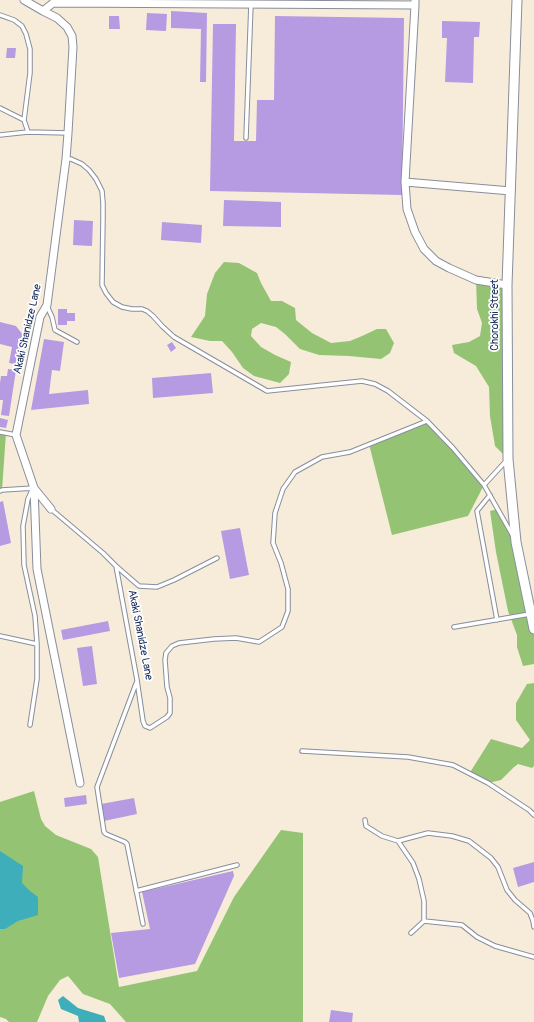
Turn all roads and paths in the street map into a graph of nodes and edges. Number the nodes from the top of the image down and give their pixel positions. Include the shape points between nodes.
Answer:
1 (24, 0) edge
2 (517, 0) edge
3 (55, 1) edge
4 (264, 2) edge
5 (415, 2) edge
6 (251, 4) junction
7 (43, 11) junction
8 (0, 15) edge
9 (0, 108) edge
10 (24, 120) junction
11 (28, 132) junction
12 (68, 133) junction
13 (0, 135) edge
14 (246, 138) dead end
15 (66, 159) junction
16 (405, 182) junction
17 (510, 190) junction
18 (507, 285) junction
19 (47, 305) junction
20 (78, 342) dead end
21 (427, 421) junction
22 (0, 432) edge
23 (16, 435) junction
24 (508, 458) junction
25 (484, 485) junction
26 (34, 488) junction
27 (0, 491) edge
28 (490, 496) junction
29 (51, 509) joint
30 (516, 542) junction
31 (217, 558) dead end
32 (116, 566) junction
33 (531, 614) junction
34 (496, 620) junction
35 (454, 627) dead end
36 (534, 629) edge
37 (0, 636) edge
38 (37, 644) junction
39 (138, 680) junction
40 (30, 725) dead end
41 (302, 751) dead end
42 (80, 783) dead end
43 (534, 815) edge
44 (365, 820) dead end
45 (398, 841) junction
46 (237, 865) dead end
47 (136, 891) junction
48 (424, 921) junction
49 (143, 924) dead end
50 (534, 927) edge
51 (410, 933) dead end
52 (534, 957) edge

1 - 7 street, Akaki Shanidze Lane
2 - 17 street, Chorokhi Street
3 - 6 street
3 - 7 street
4 - 5 street
4 - 6 street
5 - 16 street
6 - 14 lane
7 - 12 street, Akaki Shanidze Lane via 57,18 72,36
8 - 10 lane via 22,26 30,49 30,73
9 - 10 lane
10 - 11 lane
11 - 12 lane
11 - 13 lane
12 - 15 street, Akaki Shanidze Lane
15 - 19 street, Akaki Shanidze Lane
15 - 21 lane via 82,164 89,170 102,191 102,285 113,302 122,307 147,311 174,337 267,391 362,381 388,391
16 - 17 street
16 - 18 street via 407,210 424,249 436,261 464,276
17 - 18 street, Chorokhi Street
18 - 24 street, Chorokhi Street
19 - 20 lane via 55,330
19 - 23 street, Akaki Shanidze Lane via 40,317
21 - 25 lane
21 - 39 lane, Akaki Shanidze Lane via 350,452 322,457 295,472 283,489 275,513 273,543 282,563 288,590 288,611 282,627 259,642 236,638 214,639 172,646 166,653 165,660 170,713 150,728 143,722
22 - 23 lane
23 - 26 street
24 - 25 lane
24 - 30 street, Chorokhi Street
25 - 28 lane
26 - 27 lane
26 - 29 street
26 - 38 lane via 28,499 23,526 24,565 35,616
26 - 42 street via 36,569
28 - 30 lane
28 - 34 lane via 477,511
29 - 32 lane
30 - 33 street, Chorokhi Street
31 - 32 lane via 157,587 139,586
32 - 39 lane, Akaki Shanidze Lane
33 - 34 lane
33 - 36 street, Chorokhi Street
34 - 35 lane
37 - 38 lane
38 - 40 lane via 37,679
39 - 47 lane via 97,787 104,832 127,844
41 - 43 lane via 408,757 453,765 488,783
44 - 45 lane via 366,826 382,836
45 - 48 lane via 413,863 419,879 424,901
45 - 50 lane via 428,833 469,841 491,858 498,867 507,890 530,913
46 - 47 lane
47 - 49 lane
48 - 51 lane
48 - 52 lane via 462,925 477,937 495,946

